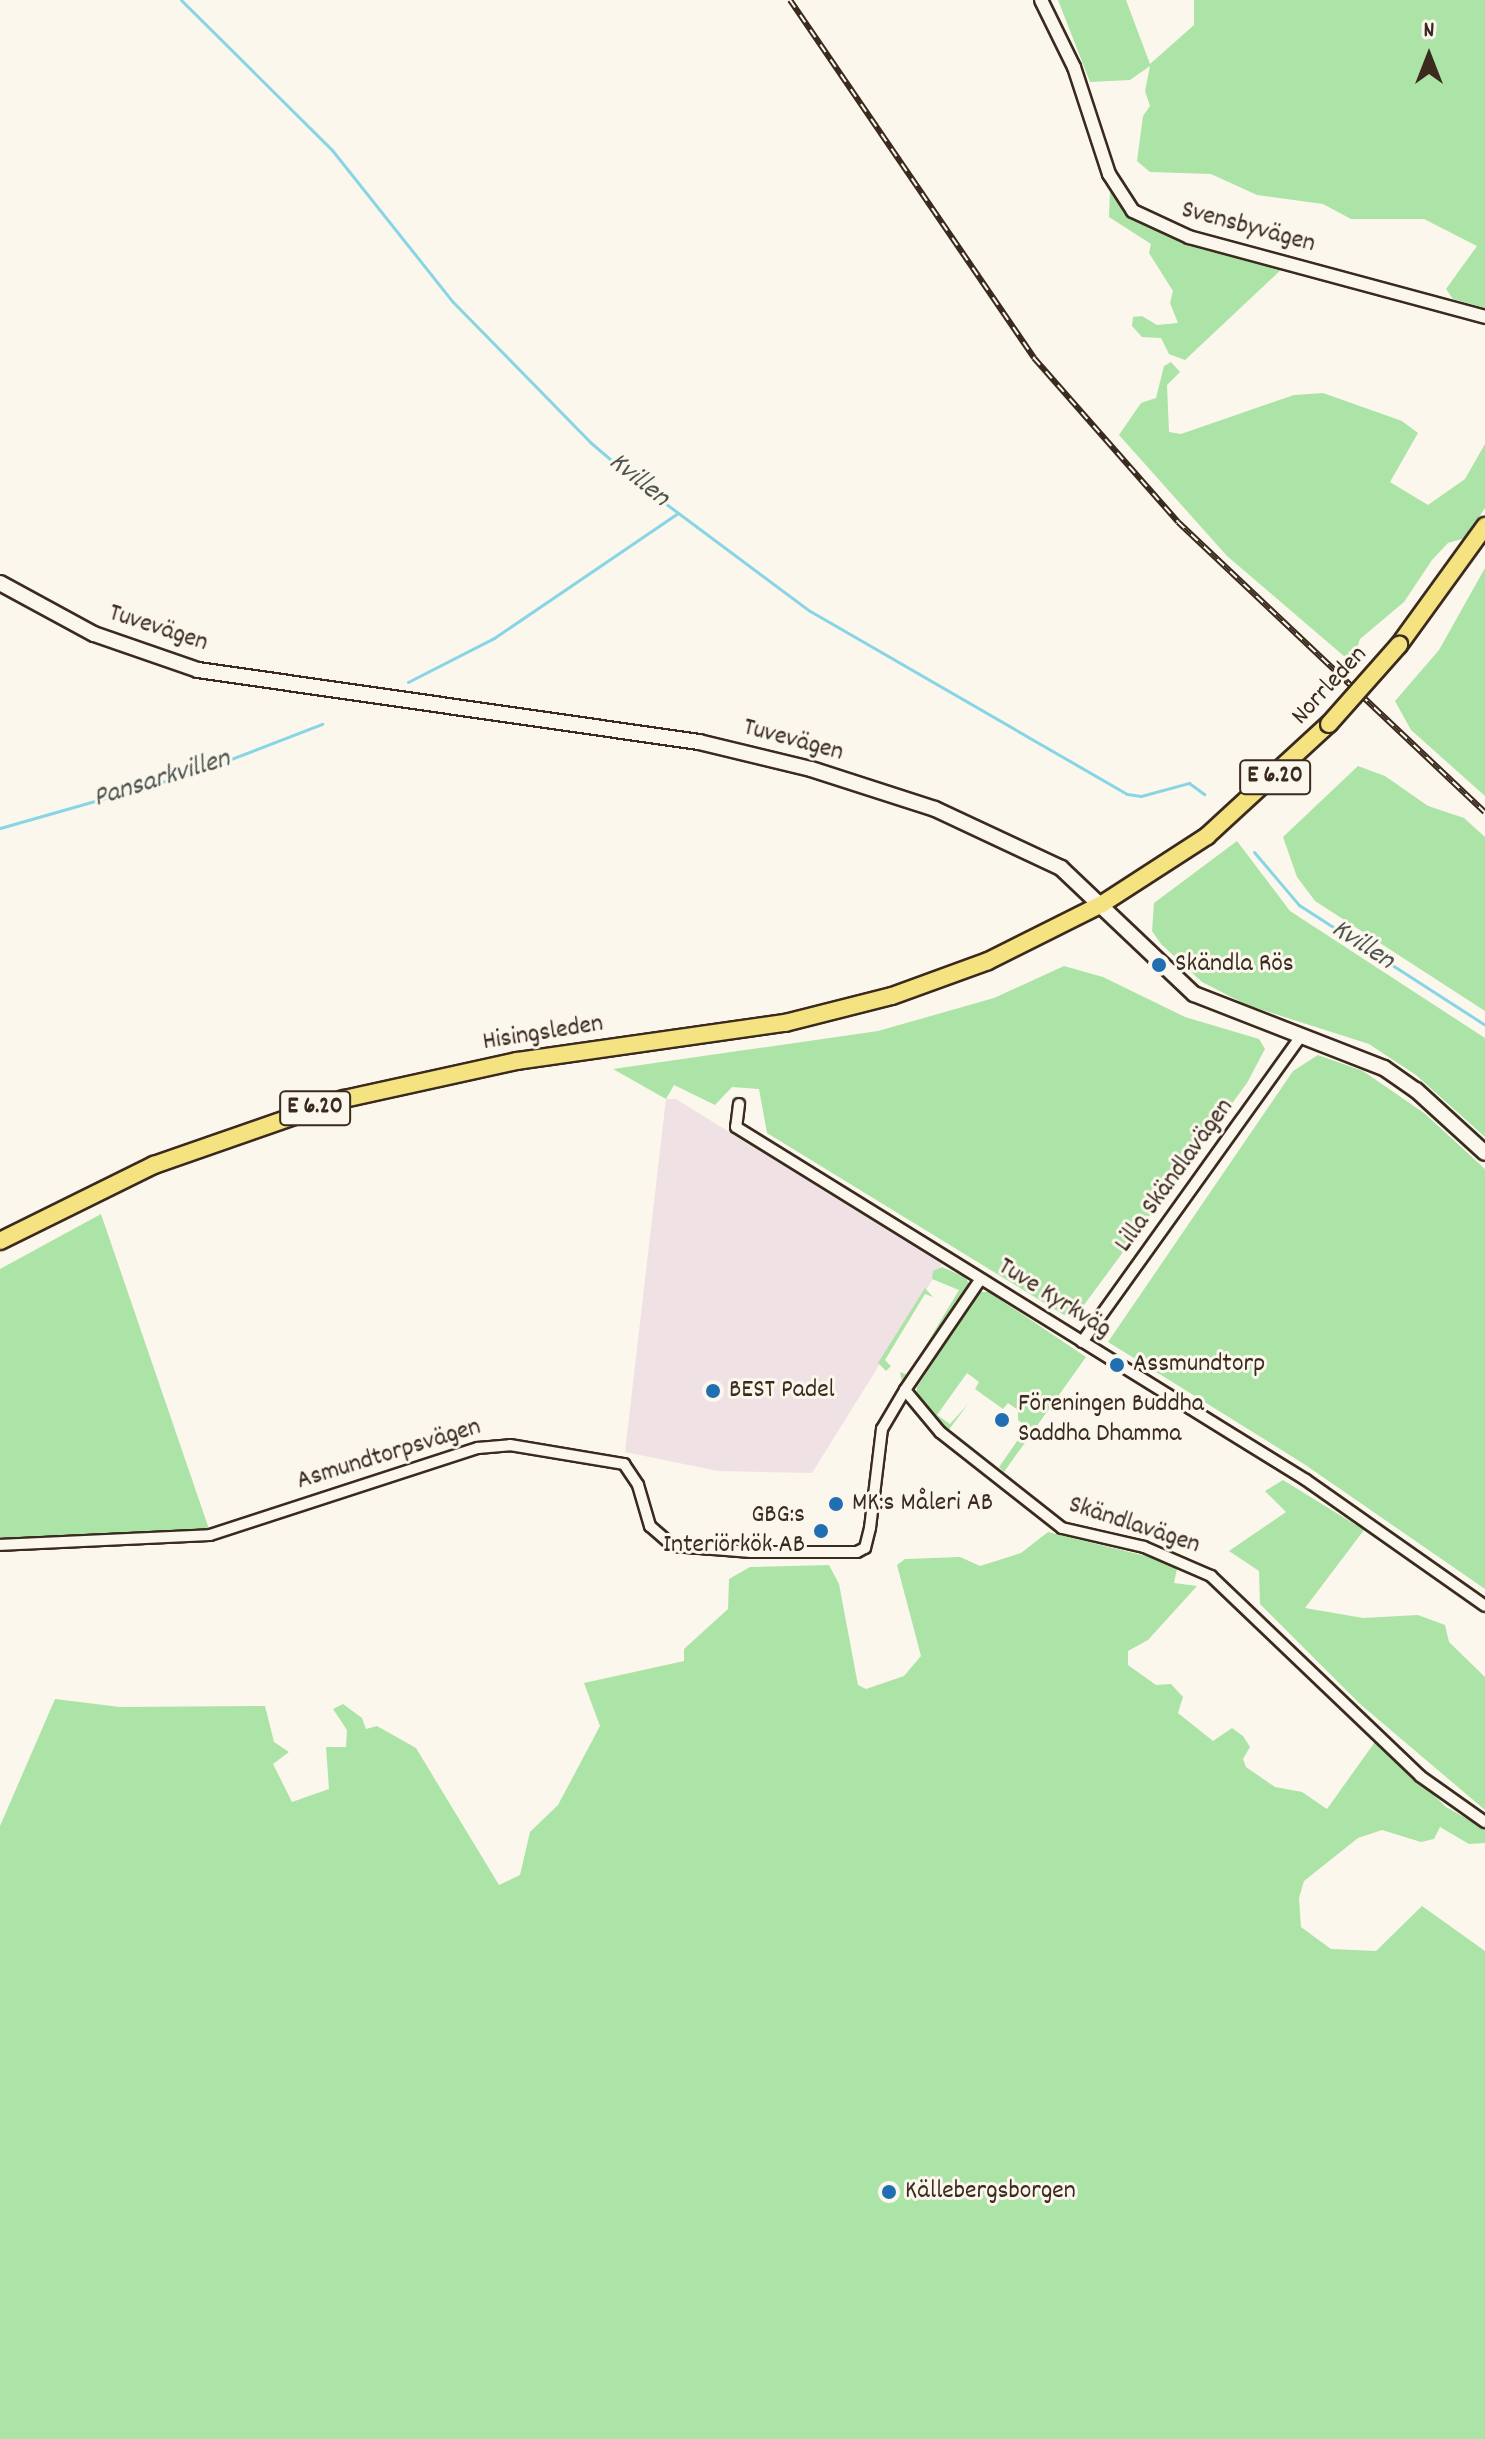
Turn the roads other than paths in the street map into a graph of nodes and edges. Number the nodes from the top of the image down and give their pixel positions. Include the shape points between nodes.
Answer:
1 (1041, 0) edge
2 (1485, 317) edge
3 (1485, 526) edge
4 (0, 583) edge
5 (1102, 904) junction
6 (1302, 1035) junction
7 (739, 1104) dead end
8 (1485, 1153) edge
9 (0, 1241) edge
10 (980, 1280) junction
11 (1082, 1342) junction
12 (905, 1390) junction
13 (0, 1545) edge
14 (1485, 1606) edge
15 (1485, 1822) edge

1 - 2 street, Svensbyvägen via 1074,67 1114,186 1133,211 1189,237
3 - 5 highway, Norrleden / E 6.20, bridge via 1399,645 1329,724 1207,836
4 - 5 main road, Tuvevägen via 94,634 198,670 666,736 822,772 993,832 1061,868
5 - 6 main road, Tuvevägen via 1194,994
5 - 9 highway, Hisingsleden / E 6.20 via 988,961 851,1007 742,1030 471,1069 293,1114 154,1165
6 - 8 main road, Tuvevägen via 1400,1078
6 - 11 street, Lilla Skändlavägen
7 - 10 street, Tuve Kyrkväg via 736,1127
10 - 11 street, Tuve Kyrkväg
10 - 12 street
11 - 14 street, Tuve Kyrkväg via 1306,1480
12 - 13 street, Asmundtorpsvägen via 882,1429 868,1540 857,1552 763,1553 673,1546 650,1526 638,1485 624,1464 510,1445 468,1451 210,1535
12 - 15 street, Skändlavägen via 940,1432 1062,1528 1144,1547 1211,1576 1405,1762

